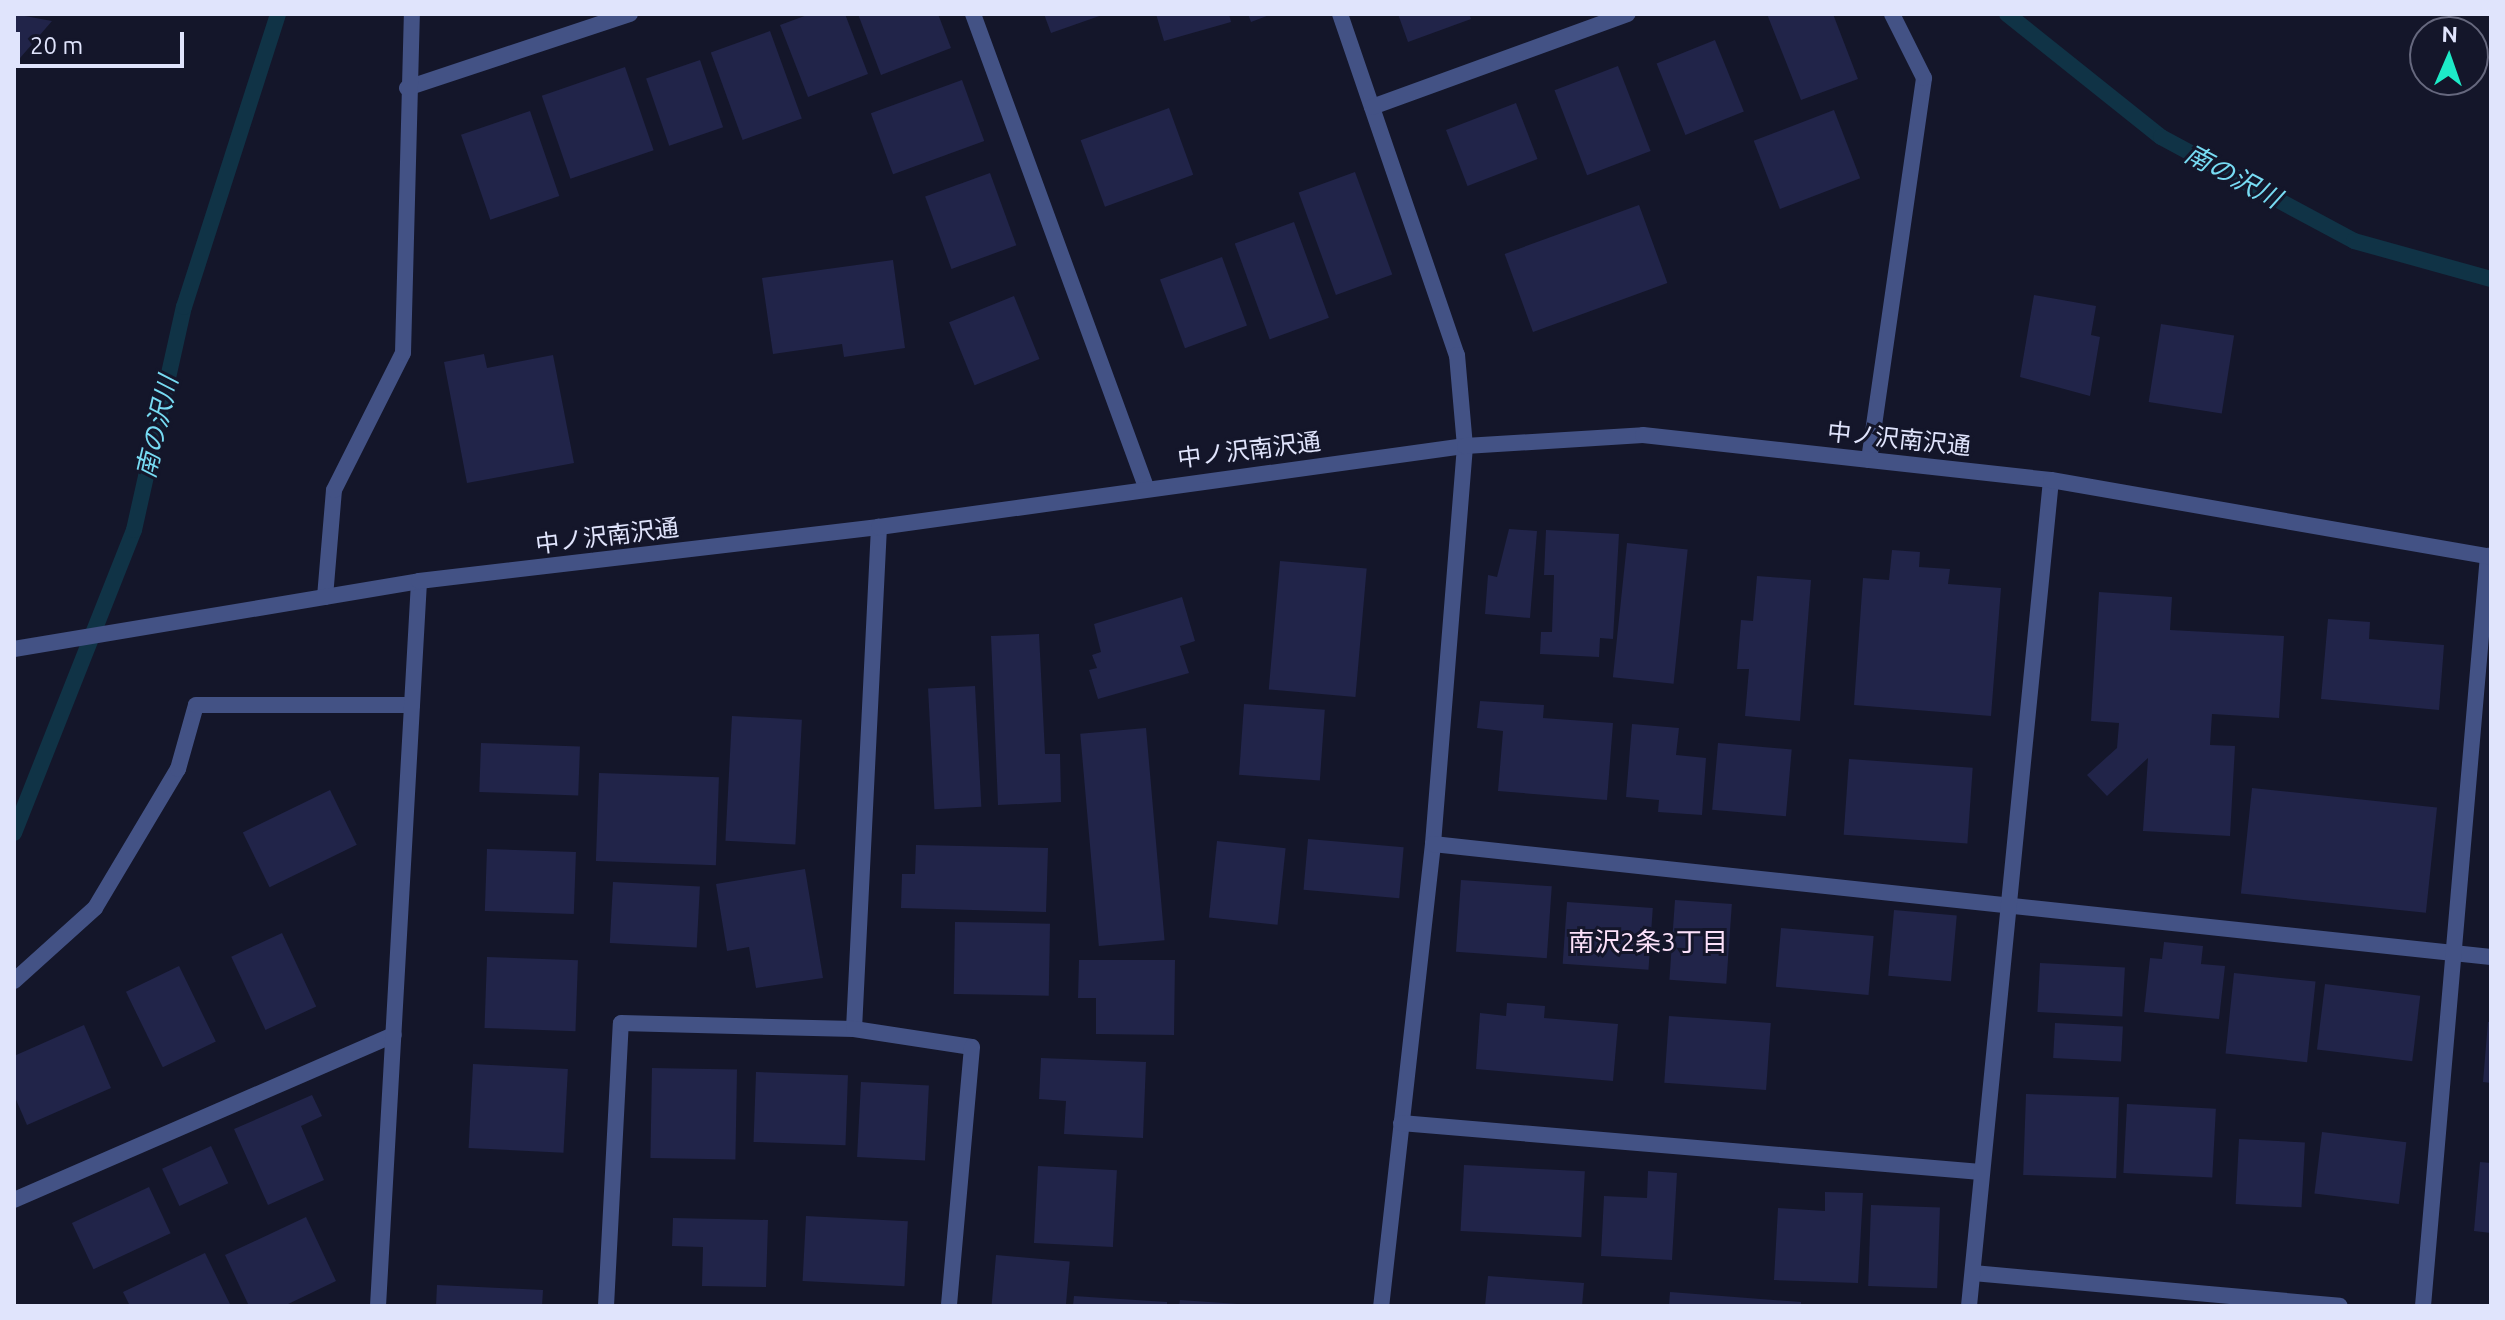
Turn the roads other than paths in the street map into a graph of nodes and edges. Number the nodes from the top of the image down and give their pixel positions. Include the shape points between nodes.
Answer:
1 (412, 14) edge
2 (630, 14) edge
3 (973, 14) edge
4 (1340, 14) edge
5 (1628, 14) edge
6 (1892, 14) edge
7 (407, 88) junction
8 (1372, 107) junction
9 (1465, 446) junction
10 (1869, 460) junction
11 (2051, 480) junction
12 (1146, 487) junction
13 (879, 527) junction
14 (2489, 557) edge
15 (419, 581) junction
16 (325, 597) junction
17 (14, 649) edge
18 (412, 705) junction
19 (1433, 844) junction
20 (2008, 900) junction
21 (2459, 953) junction
22 (2491, 957) edge
23 (14, 981) edge
24 (854, 1029) junction
25 (394, 1035) junction
26 (1401, 1123) junction
27 (1981, 1172) junction
28 (14, 1200) edge
29 (1973, 1273) junction
30 (378, 1306) edge
31 (606, 1306) edge
32 (949, 1306) edge
33 (1381, 1306) edge
34 (1969, 1306) edge
35 (2340, 1306) edge
36 (2423, 1306) edge

1 - 7 street
2 - 7 street
3 - 12 street
4 - 8 street
5 - 8 street
6 - 10 street via 1924,78
7 - 16 street via 403,353 334,490
8 - 9 street via 1457,355
9 - 10 street, 中ノ沢南沢通 via 1643,435
9 - 12 street, 中ノ沢南沢通
9 - 19 street
10 - 11 street, 中ノ沢南沢通
11 - 14 street, 中ノ沢南沢通
11 - 20 street
12 - 13 street, 中ノ沢南沢通
13 - 15 street, 中ノ沢南沢通
13 - 24 street
14 - 21 street
15 - 16 street, 中ノ沢南沢通
15 - 18 street
16 - 17 street, 中ノ沢南沢通
18 - 23 street via 196,705 178,769 95,908
18 - 25 street
19 - 20 street
19 - 26 street
20 - 21 street
20 - 27 street
21 - 22 street
21 - 36 street
24 - 31 street via 621,1023
24 - 32 street via 972,1047
25 - 28 street
25 - 30 street
26 - 27 street
26 - 33 street
27 - 29 street
29 - 34 street
29 - 35 street

